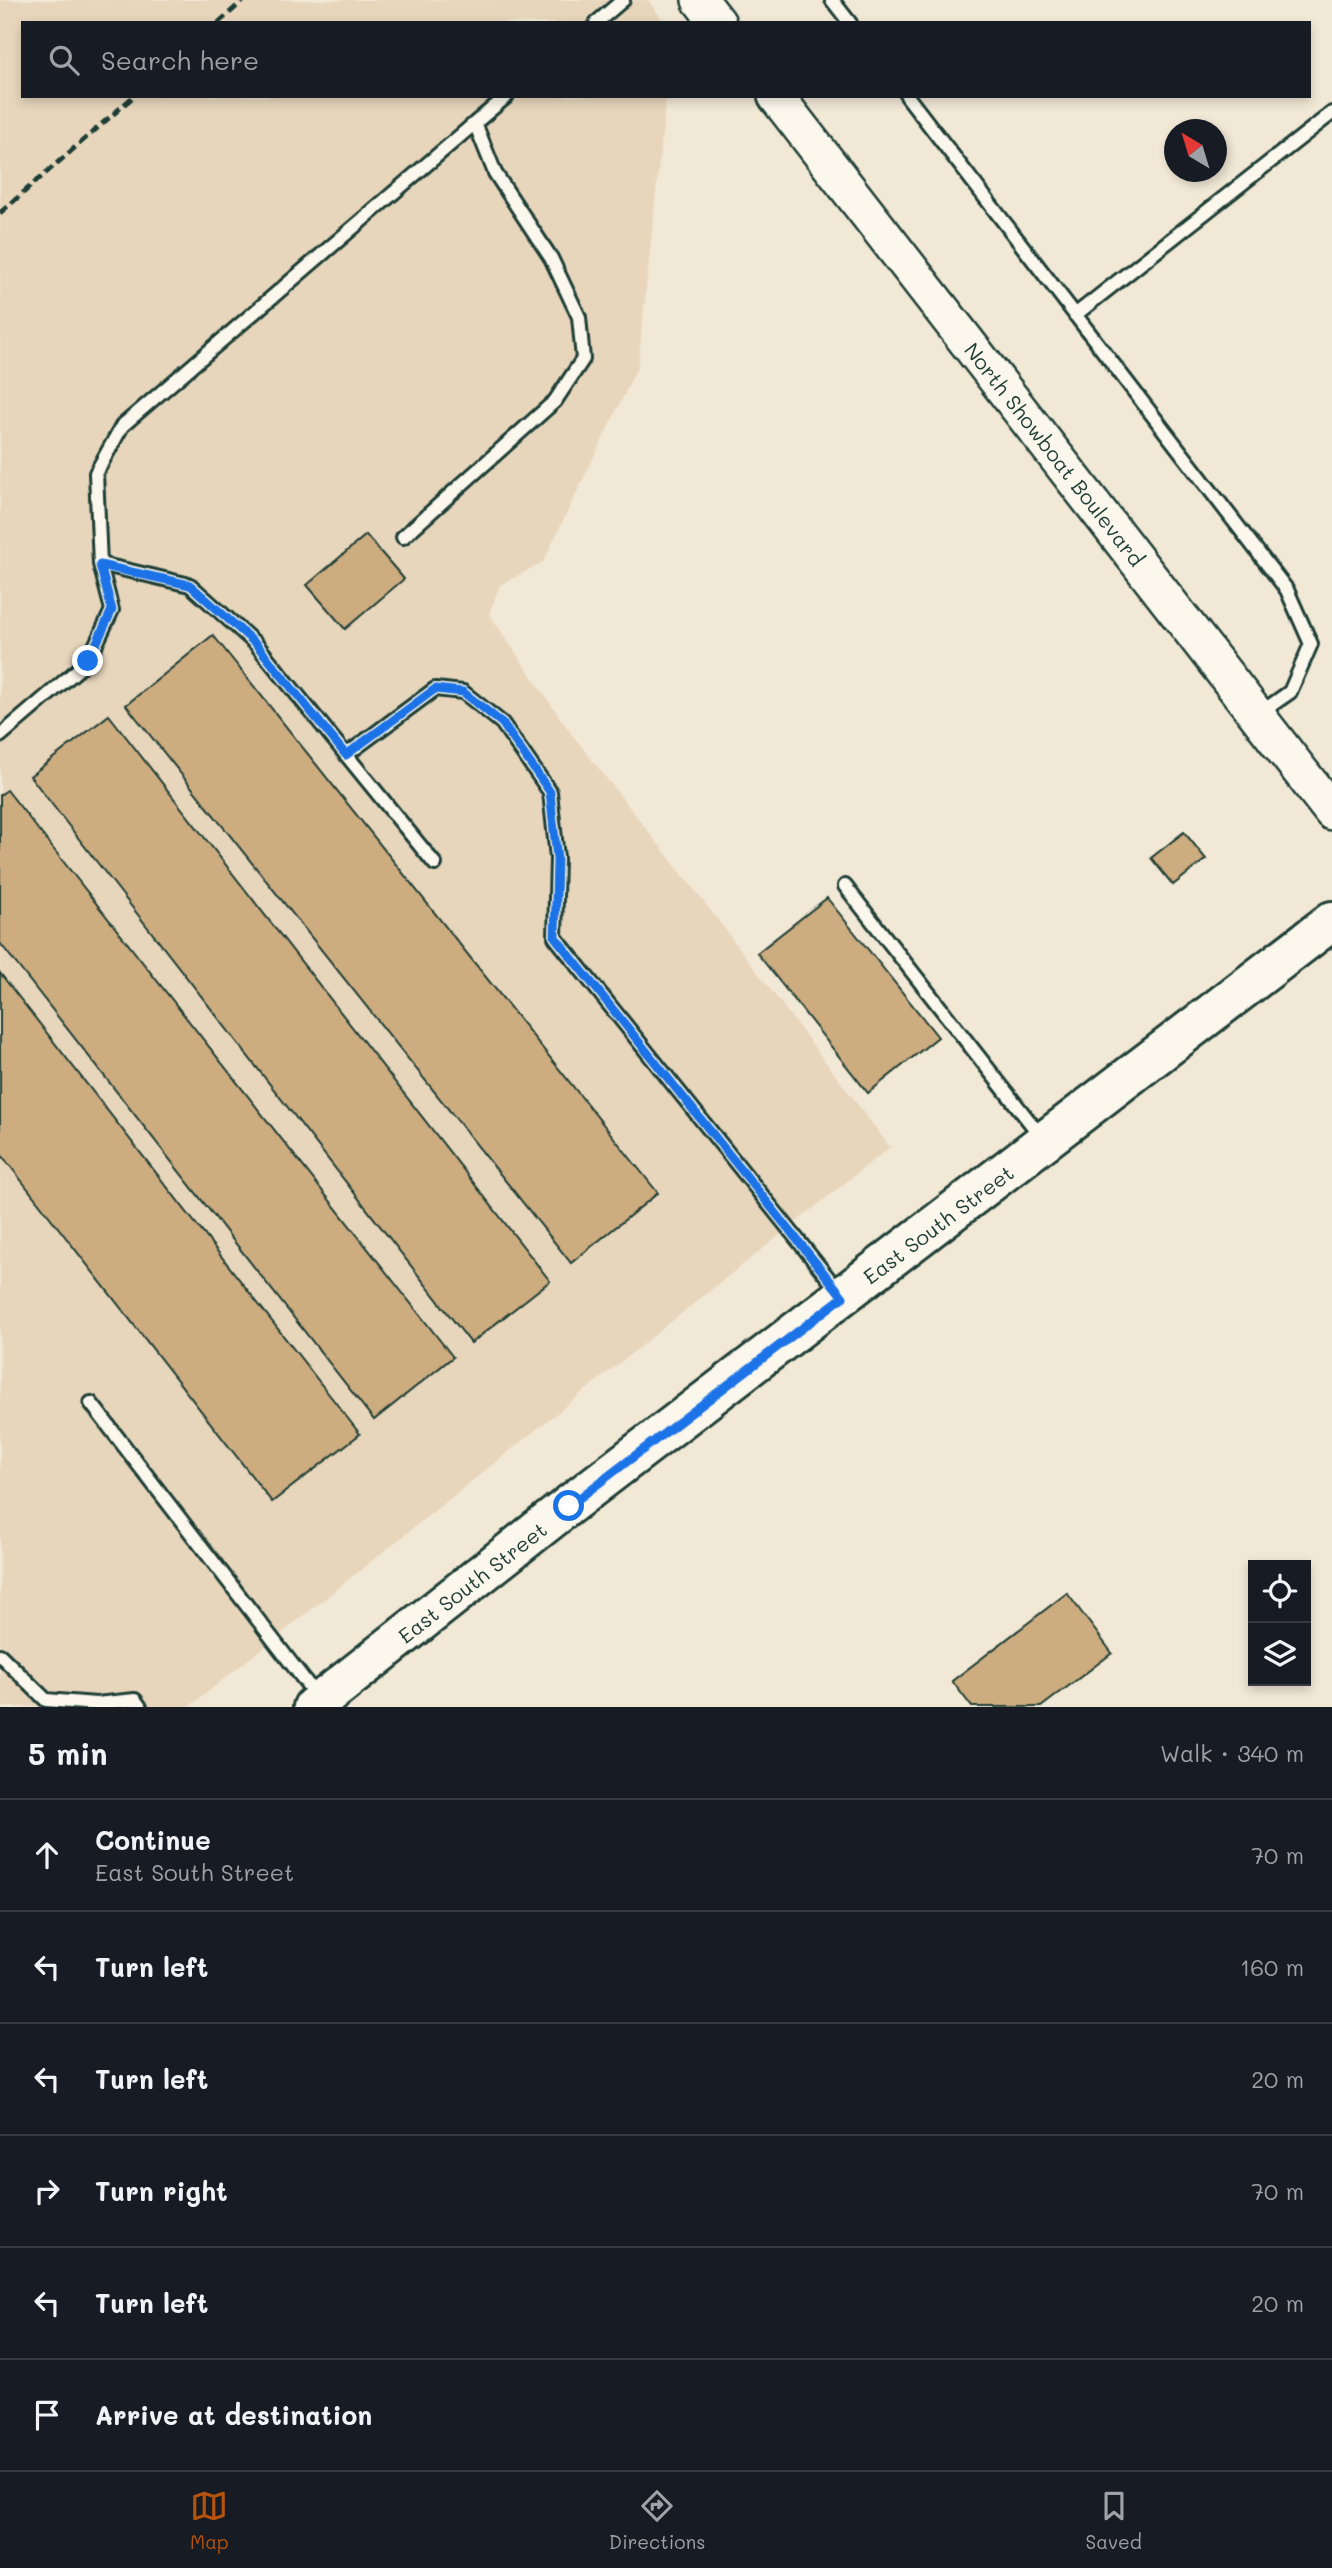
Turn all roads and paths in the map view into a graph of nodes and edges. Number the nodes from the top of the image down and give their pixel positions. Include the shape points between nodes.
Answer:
1 (623, 0) edge
2 (700, 0) edge
3 (832, 0) edge
4 (598, 21) edge
5 (716, 21) edge
6 (848, 21) edge
7 (505, 98) edge
8 (778, 98) edge
9 (908, 98) edge
10 (1332, 113) edge
11 (475, 123) junction
12 (1075, 315) junction
13 (403, 537) dead end
14 (100, 565) junction
15 (1257, 715) junction
16 (0, 736) edge
17 (346, 755) junction
18 (1332, 813) edge
19 (435, 864) dead end
20 (845, 886) dead end
21 (1332, 921) edge
22 (1046, 1142) junction
23 (843, 1297) junction
24 (91, 1404) dead end
25 (0, 1655) edge
26 (317, 1704) edge
27 (140, 1707) edge

1 - 4 lane
2 - 5 main road
3 - 6 lane
7 - 11 lane
8 - 15 main road, North Showboat Boulevard
9 - 12 lane
10 - 12 lane
11 - 13 lane via 495,173 551,258 579,317 583,359 555,401
11 - 14 lane via 121,426 96,473
12 - 15 lane via 1287,590 1311,644 1290,692
14 - 16 lane via 112,610 88,661
14 - 17 lane via 190,585 256,644
15 - 18 main road, North Showboat Boulevard
17 - 19 lane
17 - 23 lane via 435,689 463,692 502,723 550,792 557,859 555,937
20 - 22 lane
21 - 22 main road, East South Street
22 - 23 main road, East South Street
23 - 26 main road, East South Street
24 - 26 lane
25 - 27 lane via 47,1700 96,1704 135,1700

